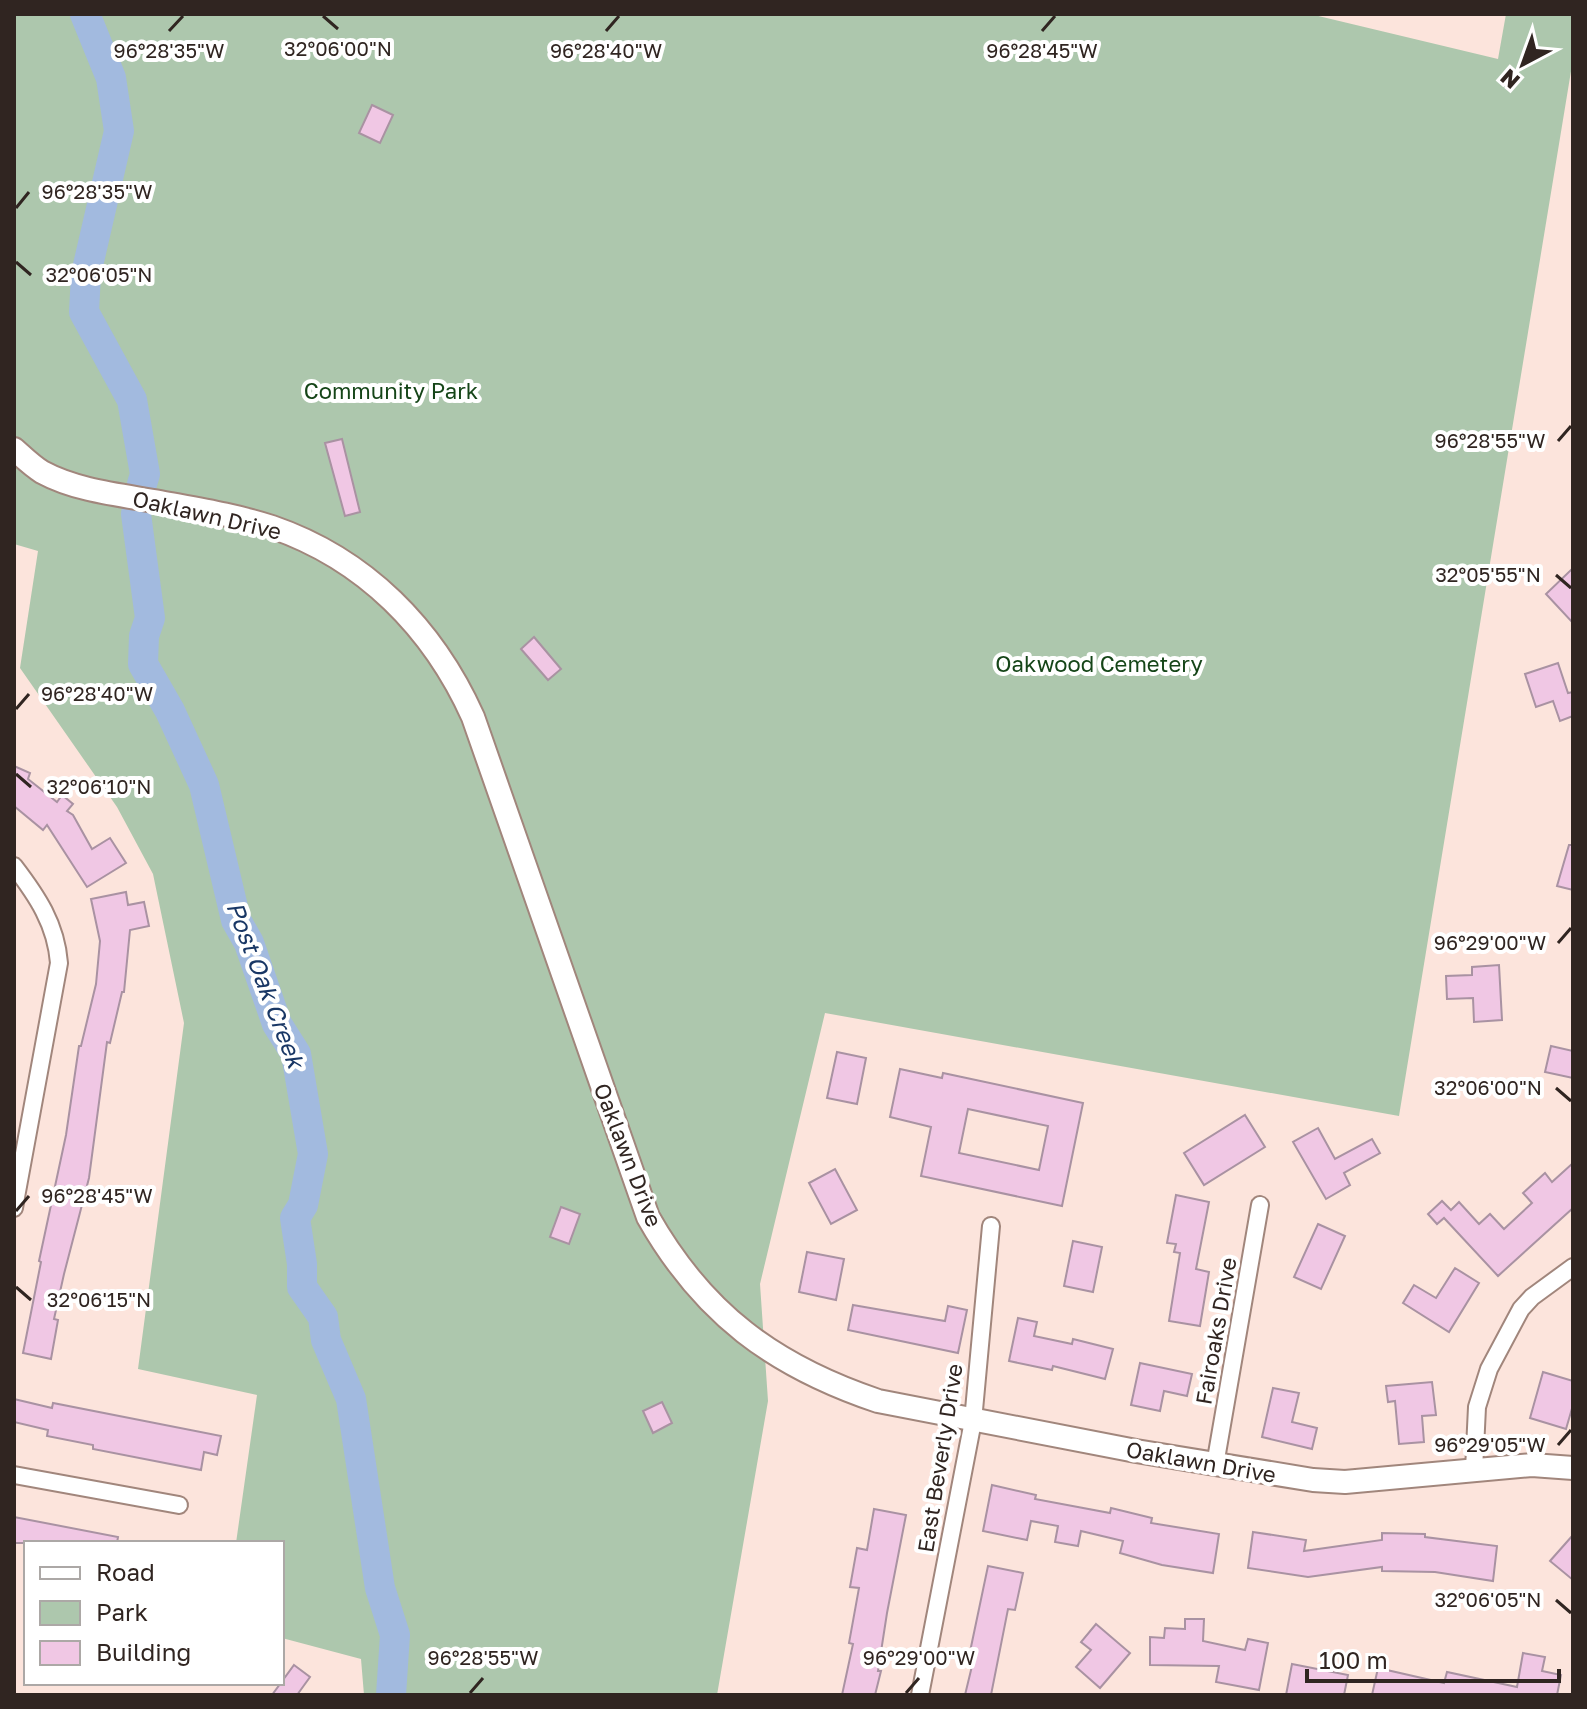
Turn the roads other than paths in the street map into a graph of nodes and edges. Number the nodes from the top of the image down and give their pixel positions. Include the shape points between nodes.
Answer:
1 (14, 449) edge
2 (14, 866) edge
3 (1260, 1205) dead end
4 (14, 1208) edge
5 (991, 1226) dead end
6 (1573, 1267) edge
7 (973, 1421) junction
8 (1215, 1465) junction
9 (1573, 1468) edge
10 (1474, 1470) junction
11 (14, 1475) edge
12 (179, 1505) dead end
13 (920, 1695) edge

1 - 7 street, Oaklawn Drive via 58,479 219,513 301,539 361,573 411,618 449,670 473,717 640,1199 665,1246 714,1306 795,1367 878,1401
2 - 4 street via 48,915 59,963
3 - 8 street, Fairoaks Drive
5 - 7 street, East Beverly Drive
6 - 10 street via 1521,1309 1489,1369 1477,1407
7 - 8 street, Oaklawn Drive
7 - 13 street, East Beverly Drive
8 - 10 street, Oaklawn Drive via 1345,1482
9 - 10 street, Oaklawn Drive
11 - 12 street

